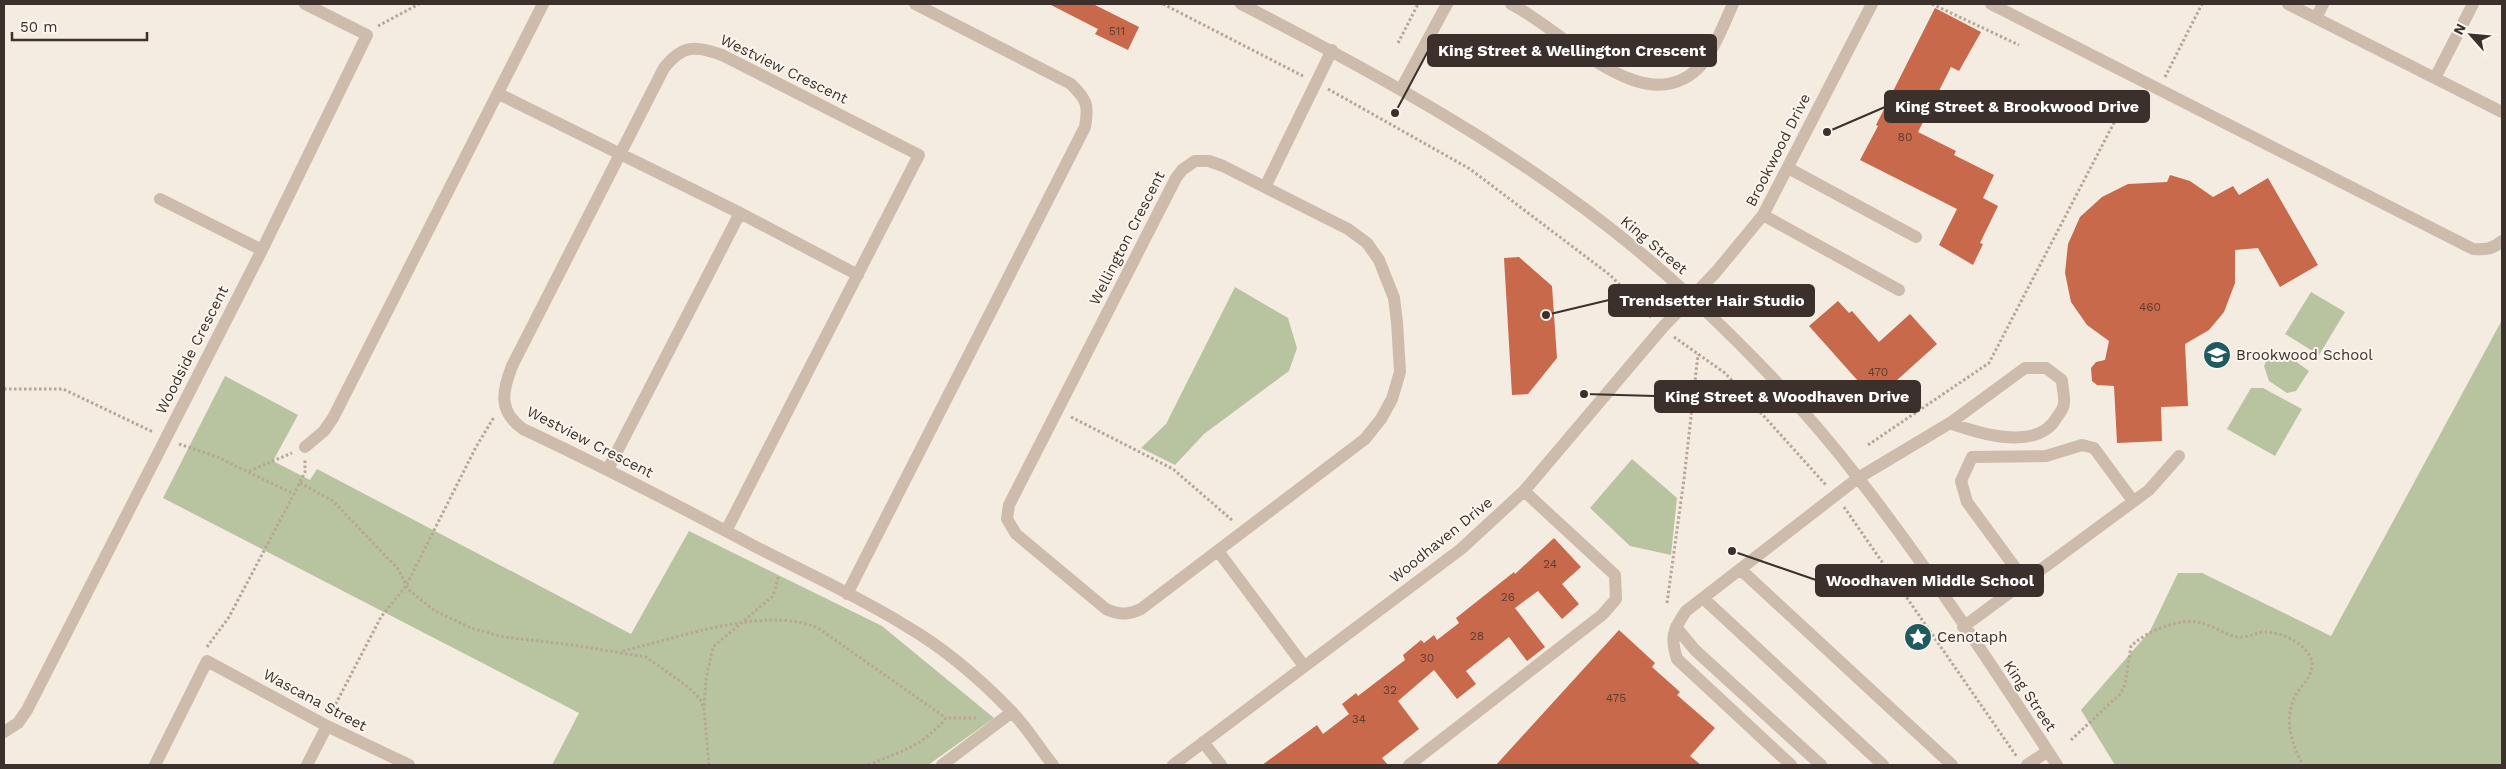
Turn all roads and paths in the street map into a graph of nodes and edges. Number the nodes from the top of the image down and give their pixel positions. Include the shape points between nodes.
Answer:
1 (305, 4) edge
2 (419, 4) edge
3 (544, 4) edge
4 (915, 4) edge
5 (1240, 4) edge
6 (1418, 4) edge
7 (1511, 4) edge
8 (1733, 4) edge
9 (1870, 4) edge
10 (1932, 4) edge
11 (1991, 4) edge
12 (2202, 4) edge
13 (2288, 4) edge
14 (2323, 4) edge
15 (2473, 4) edge
16 (1447, 5) edge
17 (2316, 18) junction
18 (367, 35) junction
19 (1398, 43) dead end
20 (2019, 45) dead end
21 (1332, 50) junction
22 (2137, 78) junction
23 (2435, 78) junction
24 (1401, 89) junction
25 (2159, 89) junction
26 (499, 94) junction
27 (2502, 112) edge
28 (620, 154) junction
29 (1788, 168) junction
30 (1265, 187) junction
31 (160, 199) dead end
32 (740, 214) junction
33 (1764, 215) junction
34 (1916, 237) dead end
35 (2502, 241) edge
36 (262, 250) junction
37 (858, 275) junction
38 (1900, 290) dead end
39 (1692, 298) junction
40 (1698, 354) dead end
41 (4, 389) edge
42 (504, 400) junction
43 (1058, 410) junction
44 (1950, 423) junction
45 (166, 438) junction
46 (1868, 445) dead end
47 (305, 447) joint
48 (2179, 456) dead end
49 (608, 469) junction
50 (249, 471) junction
51 (1858, 478) junction
52 (300, 483) dead end
53 (1524, 491) junction
54 (294, 494) dead end
55 (2133, 501) junction
56 (726, 531) junction
57 (1244, 532) junction
58 (1218, 552) junction
59 (781, 560) junction
60 (1740, 569) junction
61 (2025, 581) junction
62 (406, 586) junction
63 (847, 594) junction
64 (1703, 598) junction
65 (1667, 603) dead end
66 (740, 624) junction
67 (1963, 626) junction
68 (1676, 627) junction
69 (620, 652) junction
70 (1304, 666) junction
71 (704, 708) junction
72 (1012, 712) junction
73 (946, 718) junction
74 (985, 719) dead end
75 (327, 726) junction
76 (4, 732) edge
77 (2071, 740) dead end
78 (1204, 742) junction
79 (2048, 751) junction
80 (155, 765) edge
81 (307, 765) edge
82 (409, 765) edge
83 (709, 765) edge
84 (868, 765) edge
85 (942, 765) edge
86 (1053, 765) edge
87 (1173, 765) edge
88 (1221, 765) edge
89 (1409, 765) edge
90 (1791, 765) edge
91 (1821, 765) edge
92 (1883, 765) edge
93 (1952, 765) edge
94 (2027, 765) edge
95 (2057, 765) edge
96 (2303, 765) edge

1 - 18 street
2 - 18 path via 384,21
3 - 26 street
4 - 63 street via 1071,84 1084,97 1088,112 1085,127
5 - 21 street, King Street
6 - 19 path
7 - 8 street via 1535,17 1591,58 1628,78 1652,86 1673,84 1704,62
9 - 29 street, Brookwood Drive
10 - 20 path
11 - 22 street
12 - 25 path
13 - 17 street
14 - 17 street
15 - 23 street
16 - 24 street
17 - 23 street
18 - 36 street, Woodside Crescent
21 - 24 street, King Street
21 - 30 street
22 - 25 street
22 - 46 path via 1989,363
23 - 27 street
24 - 39 street, King Street via 1524,165 1610,229
25 - 35 street via 2473,249 2496,247
26 - 28 street
26 - 47 street via 333,418 324,431
28 - 32 street
28 - 37 street, Westview Crescent via 664,68 673,56 691,48 722,55 919,155
28 - 42 street, Westview Crescent via 512,366
29 - 33 street, Brookwood Drive
29 - 34 street
30 - 43 street, Wellington Crescent via 1209,161 1195,161 1182,170
30 - 57 street, Wellington Crescent via 1348,229 1367,243 1379,260 1394,298 1400,372 1392,399 1365,439
31 - 36 street
32 - 37 street
32 - 49 street
33 - 38 street
33 - 39 street, Brookwood Drive
36 - 45 street, Woodside Crescent
37 - 56 street, Westview Crescent
39 - 51 street, King Street via 1775,382
39 - 53 street, Woodhaven Drive via 1662,327
40 - 65 path
41 - 45 path via 63,388
42 - 49 street, Westview Crescent via 507,413 523,429
42 - 62 path via 476,447
43 - 57 path via 1172,469
43 - 58 street, Wellington Crescent via 1009,505 1007,519 1016,534 1106,609 1124,614 1141,609
44 - 44 street via 2002,437 2035,436 2053,425 2064,404 2062,380 2046,368 2025,368
44 - 51 street
45 - 50 path
45 - 76 street, Woodside Crescent via 27,710 18,723
47 - 50 path
48 - 55 street via 2149,490
49 - 56 street, Westview Crescent
50 - 54 path
51 - 60 street
51 - 67 street, King Street
52 - 62 path via 333,501 398,569
53 - 70 street, Woodhaven Drive via 1461,549
53 - 89 street via 1616,575 1616,598 1602,615
55 - 61 street
55 - 61 street via 2094,448 2082,444 2046,456 1972,457 1961,481 1968,502
56 - 59 street, Westview Crescent
57 - 58 street, Wellington Crescent
58 - 70 street
59 - 63 street, Westview Crescent
59 - 66 path via 773,596
60 - 64 street
60 - 93 street
61 - 67 street
62 - 69 path via 435,610 487,633
62 - 75 path via 376,626 351,678 333,706
63 - 72 street, Westview Crescent via 925,638
64 - 68 street via 1686,611
64 - 92 street
66 - 69 path
66 - 71 path via 713,647
66 - 73 path via 771,619 807,623
67 - 79 street, King Street
68 - 90 street via 1672,643 1677,659
68 - 91 street via 1695,650
69 - 71 path via 656,662 687,686
70 - 78 street, Woodhaven Drive
71 - 83 path
72 - 85 street
72 - 86 street, Westview Crescent
73 - 74 path
73 - 84 path via 928,738
75 - 80 street, Wascana Street via 207,661
75 - 81 street
75 - 82 street, Wascana Street
77 - 96 path via 2120,694 2131,646 2164,627 2195,621 2237,636 2264,632 2276,634 2304,648 2312,663 2311,672 2297,692 2288,716 2289,728
78 - 87 street, Woodhaven Drive
78 - 88 street
79 - 94 street
79 - 95 street, King Street

